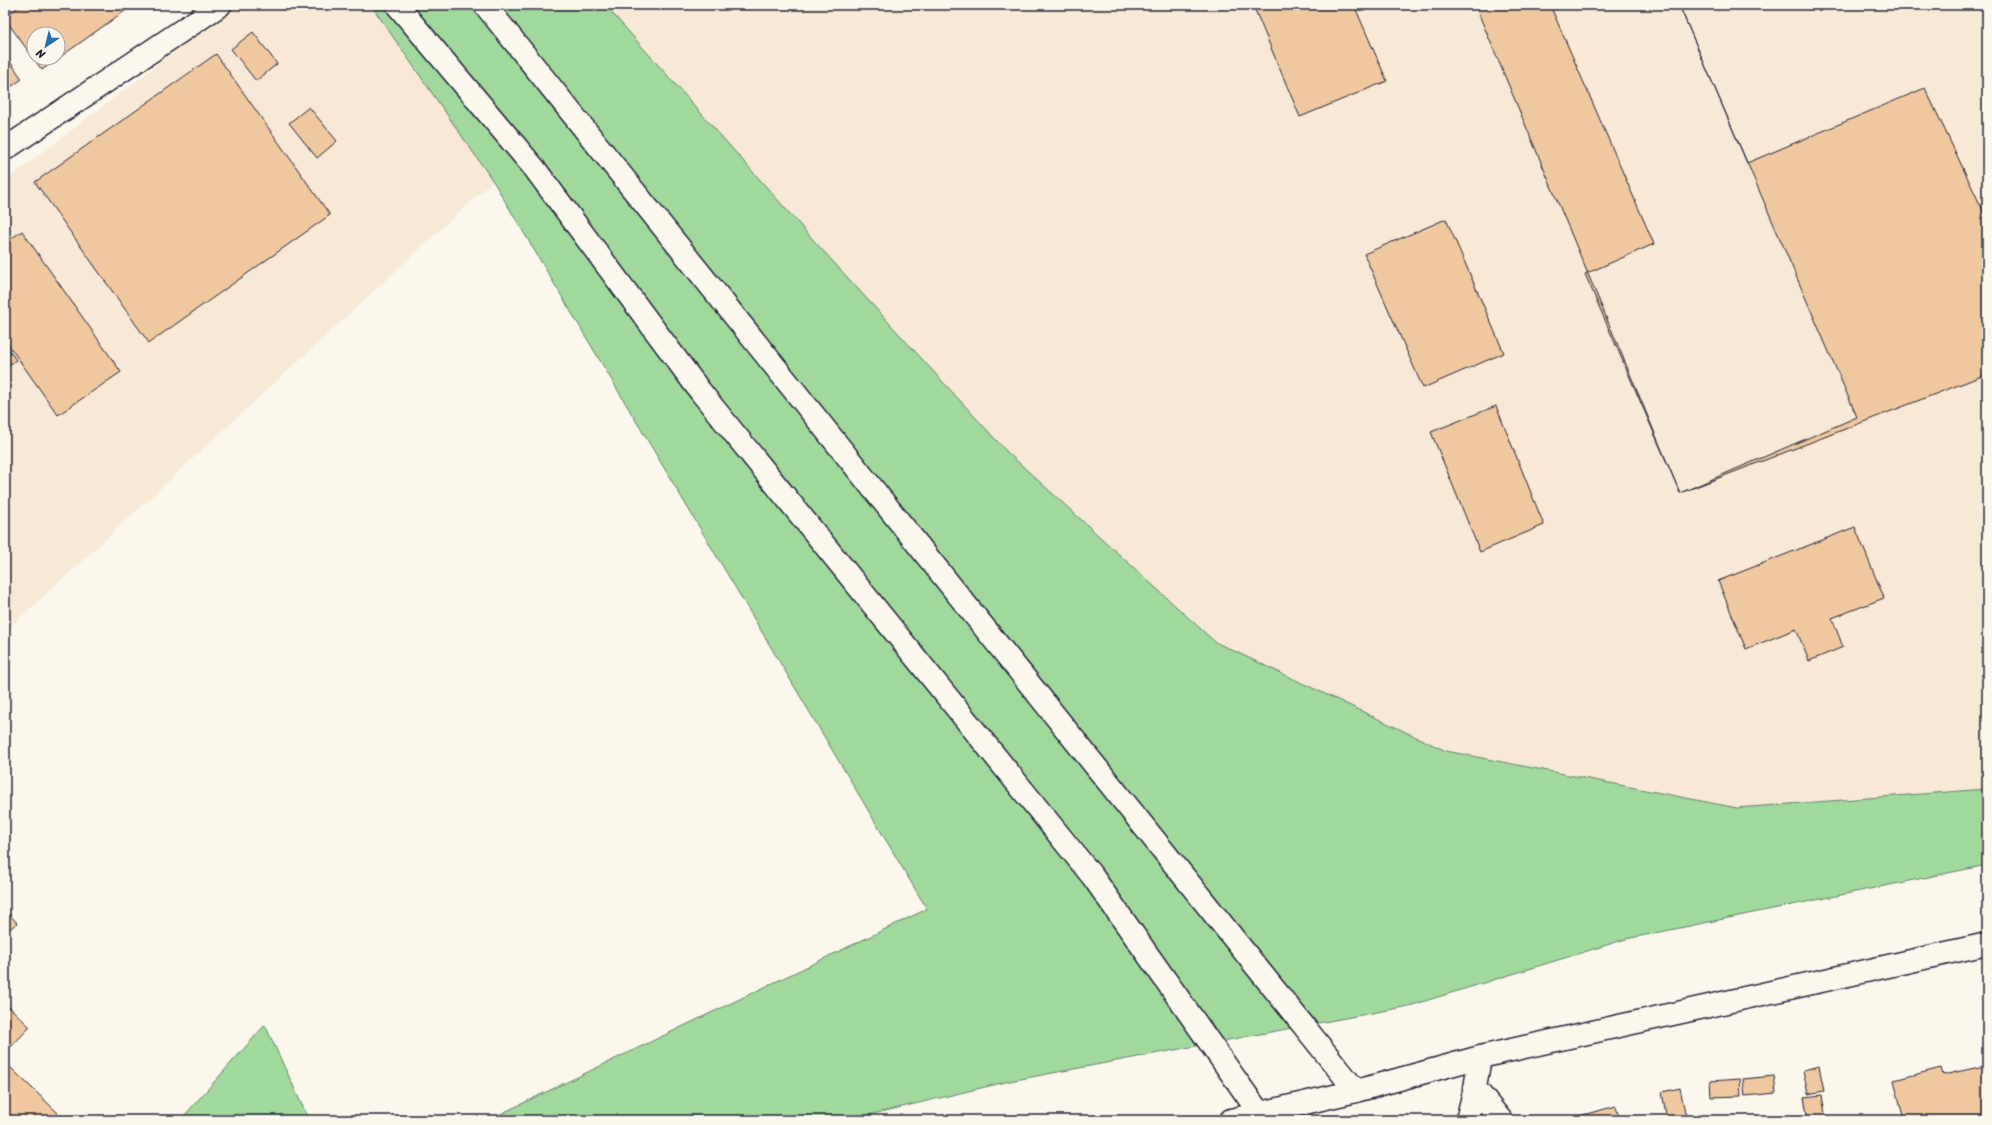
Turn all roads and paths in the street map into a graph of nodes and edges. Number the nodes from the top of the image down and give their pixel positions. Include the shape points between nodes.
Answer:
1 (220, 5) edge
2 (397, 5) edge
3 (485, 5) edge
4 (5, 149) edge
5 (1987, 944) edge
6 (1480, 1058) junction
7 (1475, 1088) junction
8 (1356, 1091) junction
9 (1260, 1114) junction
10 (1231, 1120) edge
11 (1467, 1120) edge
12 (1501, 1120) edge

1 - 4 street
2 - 9 street via 535,169 700,391 1093,877
3 - 8 street
5 - 6 street
6 - 7 street
6 - 8 street
7 - 11 street
7 - 12 street
8 - 9 street
9 - 10 street

